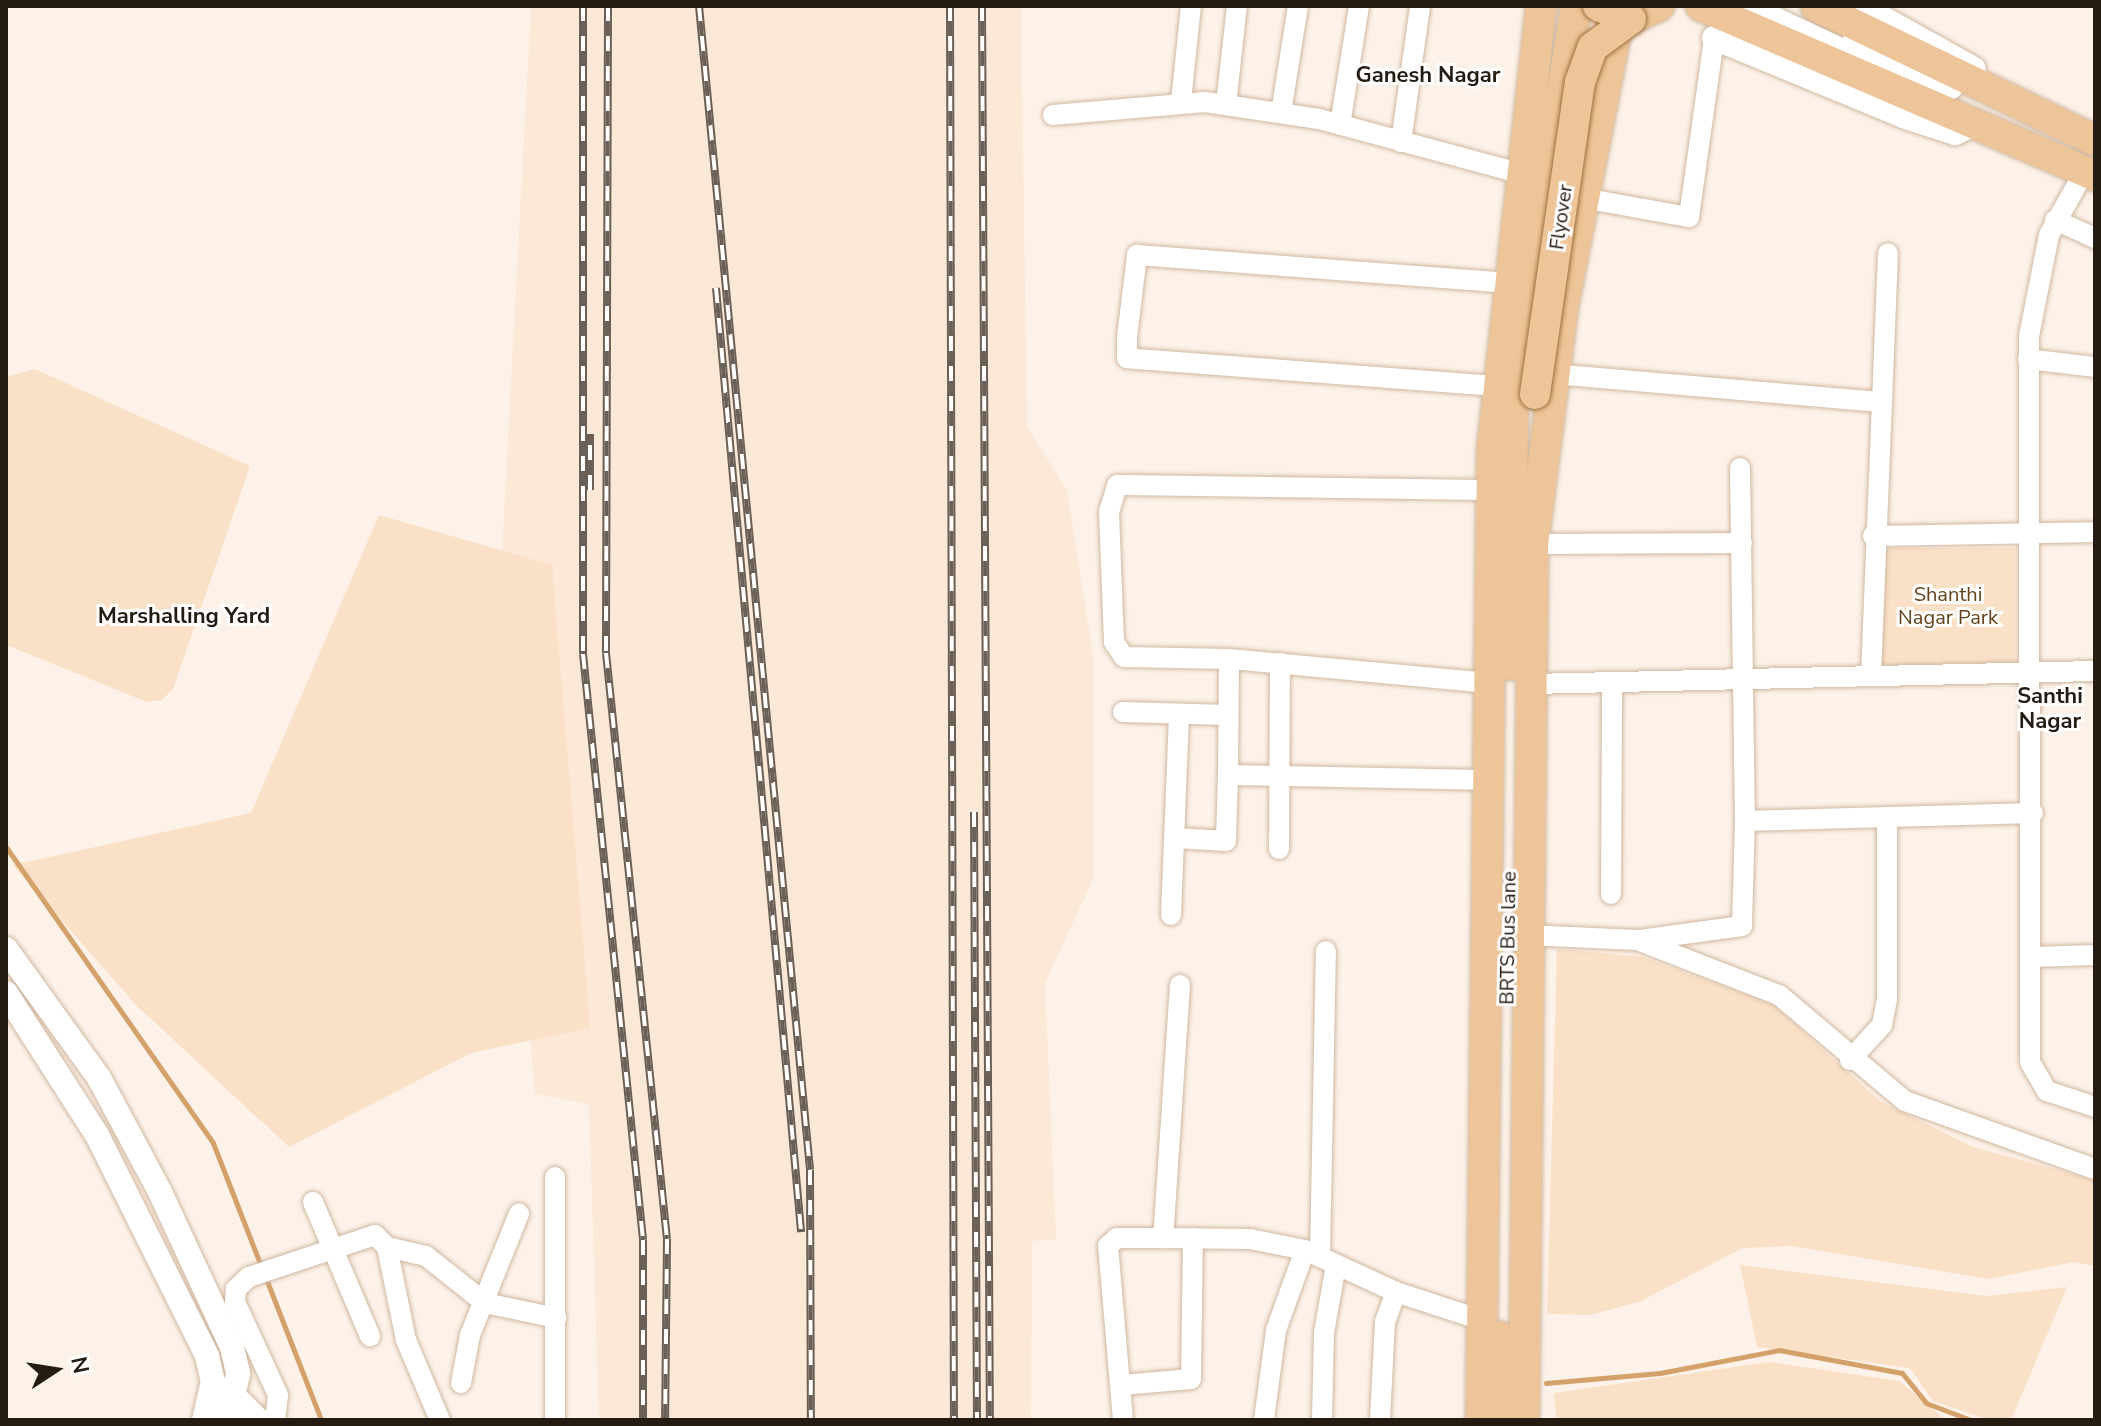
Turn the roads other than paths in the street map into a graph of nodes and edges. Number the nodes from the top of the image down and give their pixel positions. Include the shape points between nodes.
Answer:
1 (1191, 6) edge
2 (1237, 6) edge
3 (1298, 6) edge
4 (1359, 6) edge
5 (1420, 6) edge
6 (1541, 6) edge
7 (1576, 6) edge
8 (1598, 6) edge
9 (1659, 6) edge
10 (1701, 6) edge
11 (1747, 6) edge
12 (1771, 6) edge
13 (1816, 6) edge
14 (1861, 6) edge
15 (1626, 12) edge
16 (1714, 38) joint
17 (1985, 85) junction
18 (1181, 102) junction
19 (1226, 105) junction
20 (1281, 113) junction
21 (1053, 115) dead end
22 (1340, 125) junction
23 (1968, 127) junction
24 (2095, 140) edge
25 (1401, 142) junction
26 (2092, 167) edge
27 (1523, 174) junction
28 (1583, 198) junction
29 (2055, 220) junction
30 (2095, 238) edge
31 (1888, 253) dead end
32 (1507, 283) junction
33 (2028, 359) junction
34 (2095, 367) edge
35 (1524, 386) junction
36 (1879, 402) junction
37 (1519, 441) joint
38 (1740, 468) dead end
39 (1491, 490) junction
40 (2095, 532) edge
41 (2027, 533) junction
42 (1873, 536) junction
43 (1742, 543) junction
44 (1533, 544) junction
45 (1229, 659) junction
46 (1280, 663) junction
47 (2030, 671) junction
48 (2095, 671) edge
49 (1871, 676) junction
50 (1745, 679) junction
51 (1612, 682) junction
52 (1489, 683) junction
53 (1531, 684) junction
54 (1123, 712) dead end
55 (1179, 714) junction
56 (1228, 715) junction
57 (1228, 775) junction
58 (1277, 776) junction
59 (1485, 780) junction
60 (2033, 813) junction
61 (1887, 817) junction
62 (1745, 821) junction
63 (1175, 838) junction
64 (1279, 849) dead end
65 (1611, 894) dead end
66 (1171, 915) dead end
67 (1526, 935) junction
68 (1637, 940) junction
69 (6, 949) edge
70 (1326, 951) dead end
71 (2095, 955) edge
72 (2032, 957) junction
73 (1180, 985) dead end
74 (6, 993) edge
75 (1850, 1060) junction
76 (2095, 1107) edge
77 (2095, 1169) edge
78 (555, 1177) dead end
79 (313, 1202) dead end
80 (519, 1214) dead end
81 (1163, 1238) junction
82 (1193, 1238) junction
83 (387, 1247) junction
84 (329, 1251) junction
85 (1320, 1257) junction
86 (1396, 1292) junction
87 (485, 1303) junction
88 (556, 1318) junction
89 (1478, 1319) junction
90 (370, 1336) dead end
91 (461, 1383) dead end
92 (1122, 1385) junction
93 (231, 1408) edge
94 (204, 1420) edge
95 (258, 1420) edge
96 (275, 1420) edge
97 (440, 1420) edge
98 (555, 1420) edge
99 (1123, 1420) edge
100 (1264, 1420) edge
101 (1322, 1420) edge
102 (1380, 1420) edge
103 (1481, 1420) edge
104 (1502, 1420) edge
105 (1524, 1420) edge

1 - 18 street
2 - 19 street
3 - 20 street
4 - 22 street
5 - 25 street
6 - 27 main road
7 - 35 main road, Flyover
8 - 15 main road, bridge
9 - 15 main road, Flyover
10 - 23 main road
11 - 26 street
12 - 26 street
13 - 17 main road
14 - 17 street via 1973,68
15 - 28 main road
15 - 35 main road, Flyover, bridge via 1593,47 1580,82
16 - 23 street via 1903,116 1955,133
16 - 28 street via 1689,217
17 - 24 main road
18 - 19 street
18 - 21 street
19 - 20 street
20 - 22 street
22 - 25 street
23 - 26 main road
25 - 27 street
26 - 29 street
27 - 32 main road
28 - 35 main road
29 - 30 street
29 - 33 street
31 - 36 street
32 - 35 main road
32 - 35 street via 1137,255 1127,358
33 - 34 street
33 - 41 street
35 - 36 street
35 - 37 main road, Flyover
35 - 39 main road
35 - 44 main road
36 - 42 street
37 - 104 main road, BRTS Bus lane
38 - 43 street
39 - 45 street via 1257,482 1114,486 1116,652 1139,660
39 - 52 main road
40 - 41 street
41 - 42 street
41 - 47 street
42 - 49 street
43 - 44 street
43 - 50 street
44 - 53 main road
45 - 46 street
45 - 56 street
46 - 52 street
46 - 58 street
47 - 48 street
47 - 49 street
47 - 60 street
49 - 50 street
50 - 51 street
50 - 62 street
51 - 53 street
51 - 65 street
52 - 59 main road
53 - 67 main road
54 - 55 street
55 - 56 street
55 - 63 street
56 - 57 street
57 - 58 street
57 - 63 street via 1226,841
58 - 59 street
58 - 64 street
59 - 89 main road
60 - 61 street
60 - 72 street
61 - 62 street
61 - 75 street via 1887,999 1882,1025
62 - 68 street via 1742,926
63 - 66 street
67 - 68 street
67 - 105 main road
68 - 75 street via 1779,995
69 - 93 street via 99,1078 160,1192 232,1347
70 - 85 street
71 - 72 street
72 - 76 street via 2031,1069 2047,1091
73 - 81 street
74 - 94 street via 98,1137 207,1356 213,1381
75 - 77 street via 1905,1101
78 - 88 street
79 - 84 street
80 - 87 street
81 - 82 street
81 - 92 street via 1117,1238 1108,1246
82 - 85 street
82 - 92 street via 1191,1379
83 - 84 street via 375,1235
83 - 87 street via 426,1256
83 - 97 street via 406,1340
84 - 90 street
84 - 96 street via 249,1277 235,1302 278,1395
85 - 86 street
85 - 100 street via 1276,1330
85 - 101 street
86 - 89 street
86 - 102 street via 1385,1322
87 - 88 street
87 - 91 street
88 - 98 street
89 - 103 main road
92 - 99 street
93 - 95 street

